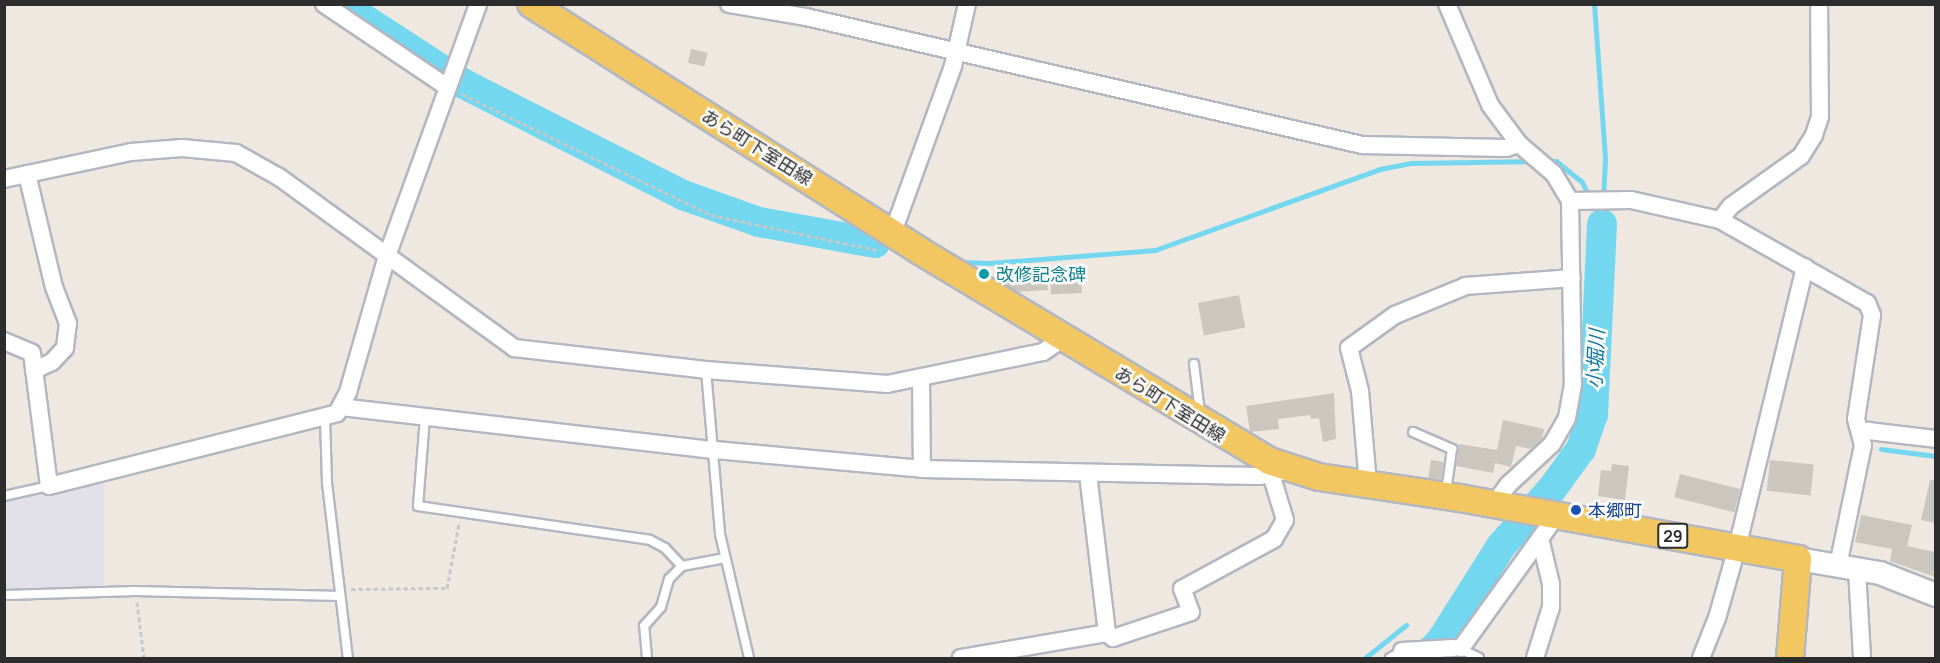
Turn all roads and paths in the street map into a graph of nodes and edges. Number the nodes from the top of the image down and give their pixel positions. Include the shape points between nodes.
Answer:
1 (324, 4) edge
2 (478, 4) edge
3 (729, 4) edge
4 (967, 4) edge
5 (1447, 4) edge
6 (1819, 4) edge
7 (541, 8) edge
8 (956, 51) junction
9 (450, 78) junction
10 (1525, 149) junction
11 (27, 174) junction
12 (4, 179) edge
13 (1574, 201) junction
14 (1720, 220) junction
15 (889, 242) junction
16 (387, 256) junction
17 (1805, 267) junction
18 (1572, 278) junction
19 (1064, 338) junction
20 (4, 340) edge
21 (1194, 364) dead end
22 (34, 370) junction
23 (706, 370) junction
24 (921, 379) junction
25 (341, 407) junction
26 (425, 417) junction
27 (325, 418) junction
28 (1201, 423) junction
29 (1413, 432) dead end
30 (1861, 435) junction
31 (1935, 439) edge
32 (715, 450) junction
33 (922, 469) junction
34 (1281, 472) junction
35 (1088, 474) junction
36 (1368, 484) junction
37 (50, 486) junction
38 (1446, 495) junction
39 (4, 496) edge
40 (1500, 504) junction
41 (461, 514) junction
42 (1552, 515) junction
43 (1540, 538) junction
44 (1737, 548) junction
45 (725, 558) junction
46 (1798, 559) junction
47 (682, 566) junction
48 (1848, 568) junction
49 (135, 591) junction
50 (339, 593) junction
51 (6, 595) dead end
52 (1935, 596) edge
53 (1107, 633) junction
54 (1458, 648) junction
55 (1396, 655) edge
56 (144, 658) edge
57 (348, 658) edge
58 (647, 658) edge
59 (749, 658) edge
60 (961, 658) edge
61 (1479, 658) edge
62 (1535, 658) edge
63 (1701, 658) edge
64 (1790, 658) edge
65 (1862, 658) edge

1 - 9 street
2 - 9 street
3 - 8 street
4 - 8 street
5 - 10 street via 1490,105
6 - 14 street via 1820,116 1814,135 1801,156 1731,206
7 - 15 main road, あら町下室田線 / 29
8 - 10 street via 1362,145
8 - 15 street
9 - 15 path via 711,215
9 - 16 street
10 - 13 street
11 - 12 street
11 - 16 street via 130,152 182,148 236,153 279,177
11 - 22 street via 54,287 68,323 65,348 52,362
13 - 14 street via 1631,200
13 - 18 street
14 - 17 street
15 - 19 main road, あら町下室田線 / 29
16 - 23 street via 514,348
16 - 25 street
17 - 30 street via 1868,303 1872,315 1856,419
17 - 44 street
18 - 36 street via 1466,286 1395,315 1349,348 1360,391
18 - 40 street via 1573,384 1567,418 1552,444 1508,485
19 - 24 street via 1042,352
19 - 28 main road, あら町下室田線 / 29
20 - 22 street via 32,353
21 - 28 lane
22 - 37 street
23 - 24 street via 868,384
23 - 32 lane
24 - 33 street
25 - 26 street
25 - 27 street
26 - 32 street
26 - 41 lane via 418,506
27 - 37 street
27 - 50 lane via 327,483
28 - 34 main road, あら町下室田線 / 29
29 - 38 lane via 1452,449
30 - 31 street via 1868,431
30 - 48 street
32 - 33 street
32 - 45 lane
33 - 35 street
34 - 35 street
34 - 36 main road, あら町下室田線 / 29
34 - 53 street via 1285,520 1274,539 1182,589 1191,612 1113,638
35 - 53 street
36 - 38 main road, あら町下室田線 / 29
37 - 39 lane
38 - 40 main road, あら町下室田線 / 29
40 - 42 main road, あら町下室田線 / 29
41 - 47 lane via 650,540 665,548
41 - 50 path via 447,588
42 - 43 street
42 - 44 main road, あら町下室田線 / 29
43 - 54 street
43 - 62 street via 1551,584 1551,608
44 - 46 main road, あら町下室田線 / 29
44 - 63 street via 1718,618
45 - 47 lane
45 - 59 lane
46 - 48 street
46 - 64 main road
47 - 58 lane via 669,579 661,607 644,626
48 - 52 street via 1903,580
48 - 65 street
49 - 50 lane
49 - 51 lane
49 - 56 path
50 - 57 lane
53 - 60 street
54 - 55 street
54 - 61 lane

